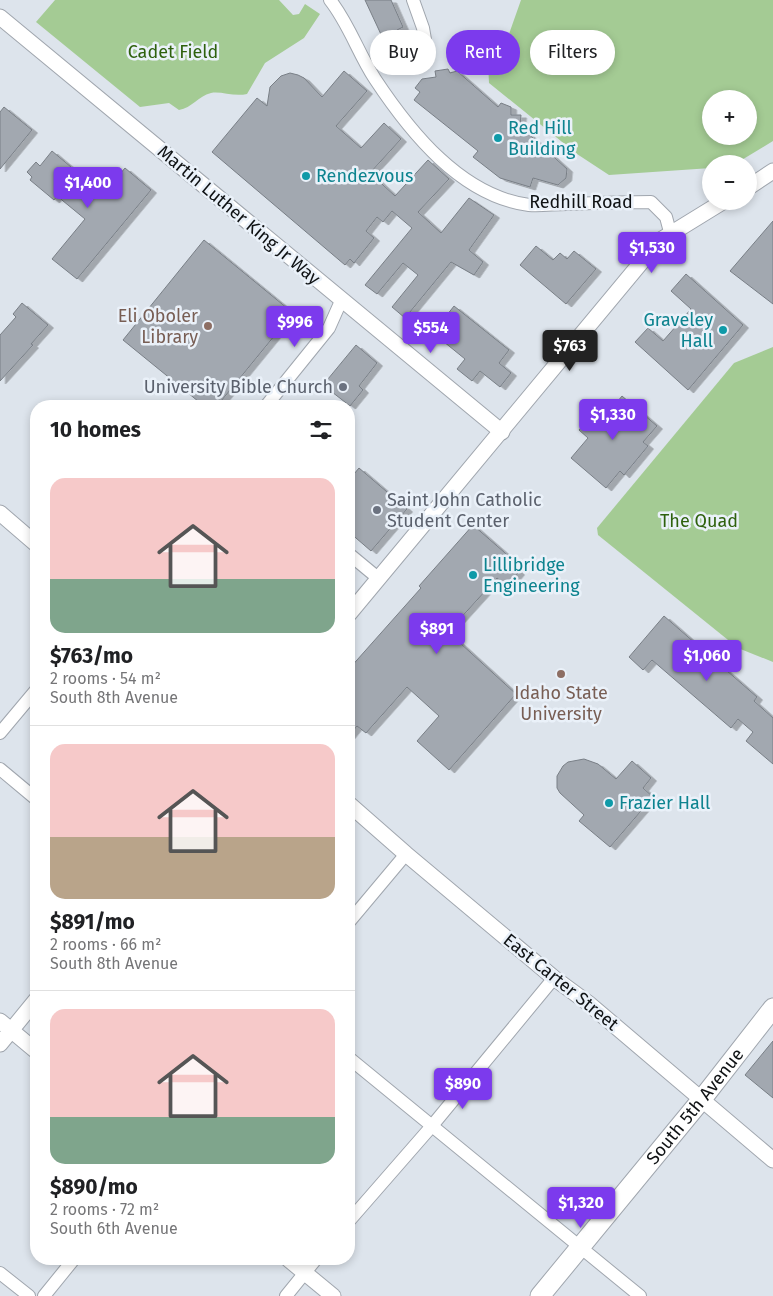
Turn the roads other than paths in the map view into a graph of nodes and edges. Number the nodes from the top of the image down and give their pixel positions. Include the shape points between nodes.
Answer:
1 (330, 0) edge
2 (413, 0) edge
3 (0, 17) edge
4 (423, 30) edge
5 (773, 171) edge
6 (757, 182) edge
7 (708, 210) edge
8 (670, 232) junction
9 (341, 301) junction
10 (271, 400) edge
11 (502, 432) junction
12 (0, 513) edge
13 (30, 539) edge
14 (355, 559) edge
15 (378, 578) junction
16 (355, 607) edge
17 (30, 697) edge
18 (0, 733) edge
19 (0, 769) edge
20 (30, 793) edge
21 (355, 809) edge
22 (406, 854) junction
23 (355, 915) edge
24 (554, 978) junction
25 (30, 1005) edge
26 (773, 1008) edge
27 (6, 1026) edge
28 (0, 1044) edge
29 (30, 1046) edge
30 (355, 1063) edge
31 (702, 1099) junction
32 (431, 1127) junction
33 (773, 1160) edge
34 (355, 1214) edge
35 (581, 1248) junction
36 (69, 1265) edge
37 (295, 1265) edge
38 (310, 1265) edge
39 (304, 1272) junction
40 (0, 1273) edge
41 (29, 1296) edge
42 (44, 1296) edge
43 (286, 1296) edge
44 (333, 1296) edge
45 (540, 1296) edge
46 (640, 1296) edge

1 - 8 street, Redhill Road via 343,17 386,96 443,164 464,179 505,199 530,205 651,202 666,217
2 - 4 street
3 - 9 street, Martin Luther King Jr Way
5 - 6 street
7 - 8 street
8 - 11 street via 658,241
9 - 10 street via 329,328
9 - 11 street, Martin Luther King Jr Way
11 - 15 street
12 - 13 street
14 - 15 street
15 - 16 street
17 - 18 street
19 - 20 street
21 - 22 street, East Carter Street
22 - 23 street
22 - 24 street, East Carter Street
24 - 31 street, East Carter Street
24 - 32 street
25 - 27 street
26 - 31 main road, South 5th Avenue
27 - 28 street
27 - 29 street
30 - 32 street
31 - 33 street, East Carter Street
31 - 35 main road, South 5th Avenue
32 - 34 street
32 - 35 street
35 - 45 main road, South 5th Avenue
35 - 46 street
36 - 42 street
37 - 39 street
38 - 39 street
39 - 43 street
39 - 44 street
40 - 41 street

